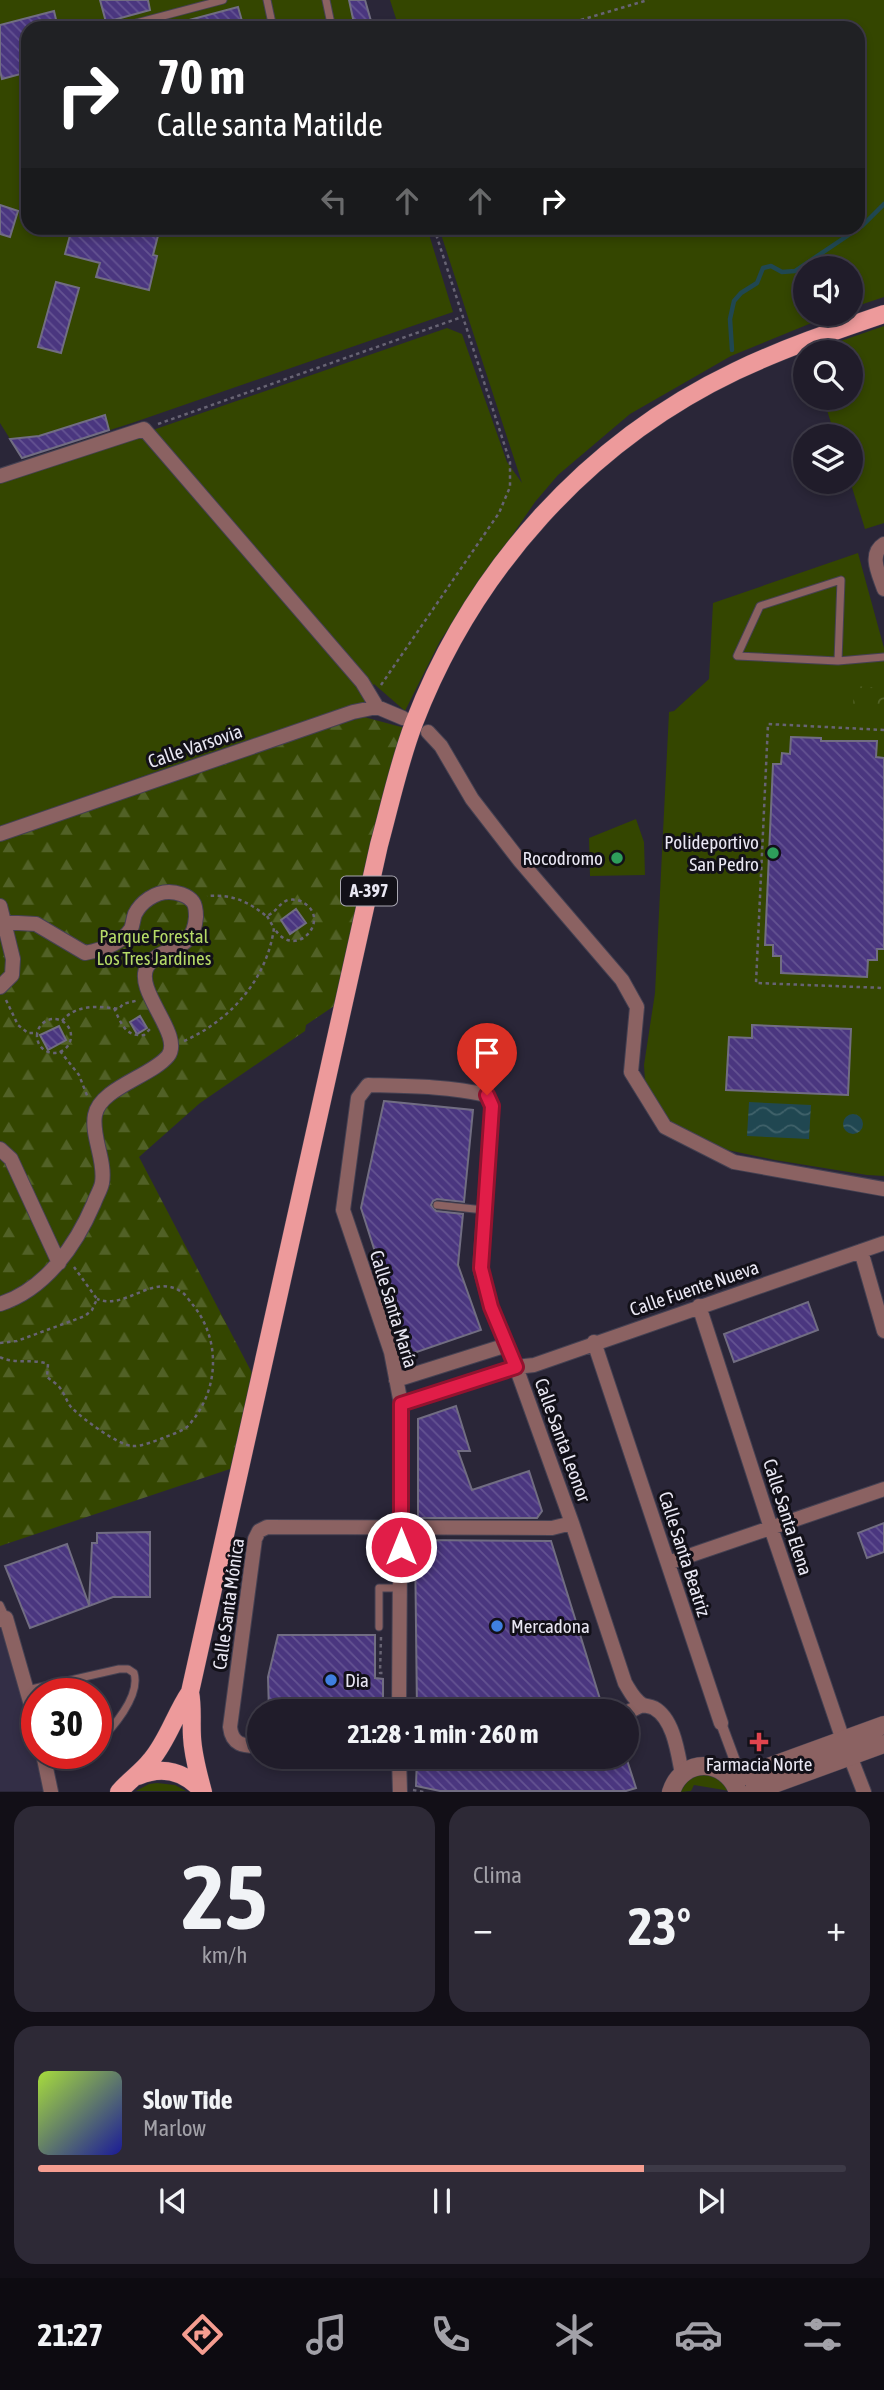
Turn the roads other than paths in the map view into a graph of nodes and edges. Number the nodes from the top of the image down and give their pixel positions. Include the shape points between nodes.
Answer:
1 (223, 0) edge
2 (267, 0) edge
3 (326, 0) edge
4 (144, 21) edge
5 (272, 21) edge
6 (329, 21) edge
7 (884, 314) edge
8 (0, 476) edge
9 (880, 548) edge
10 (884, 589) edge
11 (884, 657) edge
12 (838, 661) junction
13 (375, 702) junction
14 (403, 718) dead end
15 (428, 732) dead end
16 (0, 834) edge
17 (0, 906) edge
18 (3, 922) edge
19 (1, 991) edge
20 (487, 1095) joint
21 (0, 1149) edge
22 (884, 1189) edge
23 (438, 1205) dead end
24 (484, 1210) junction
25 (884, 1243) edge
26 (860, 1251) junction
27 (62, 1259) junction
28 (0, 1304) edge
29 (699, 1306) junction
30 (881, 1312) edge
31 (884, 1331) edge
32 (594, 1342) junction
33 (507, 1345) junction
34 (516, 1367) junction
35 (396, 1380) junction
36 (401, 1404) junction
37 (884, 1489) edge
38 (572, 1523) junction
39 (401, 1527) junction
40 (771, 1528) junction
41 (668, 1563) junction
42 (401, 1588) junction
43 (2, 1614) edge
44 (380, 1629) road end
45 (23, 1678) edge
46 (80, 1678) edge
47 (190, 1692) junction
48 (400, 1699) edge
49 (642, 1704) junction
50 (639, 1706) edge
51 (721, 1723) joint
52 (884, 1724) edge
53 (112, 1728) edge
54 (884, 1744) edge
55 (247, 1746) edge
56 (847, 1748) junction
57 (46, 1769) edge
58 (399, 1769) edge
59 (682, 1774) junction
60 (135, 1777) junction
61 (740, 1784) edge
62 (51, 1791) edge
63 (119, 1791) edge
64 (203, 1791) edge
65 (400, 1791) edge
66 (671, 1791) edge
67 (864, 1791) edge

1 - 4 lane
2 - 5 lane
3 - 6 lane
7 - 47 main road, A-397 via 735,372 684,400 604,455 565,490 515,547 439,665 414,724 380,845
8 - 13 street via 144,429
9 - 10 street via 876,560
11 - 12 lane
12 - 12 lane via 841,580 760,606 737,656
13 - 14 street
13 - 16 street, Calle Varsovia
15 - 22 street via 520,861 622,980 637,1007 631,1072 665,1127 734,1162
17 - 18 street
18 - 19 street via 12,975
18 - 27 street via 36,924 85,953 120,939 131,929 143,903 153,896 178,894 193,902 196,911 189,940 147,967 145,980 166,1030 169,1055 111,1094 94,1115 102,1182 85,1223
20 - 24 street, Calle Santa Leonor via 492,1106
20 - 35 street, Calle Santa María via 368,1085 358,1098 343,1210 391,1352
21 - 27 street via 10,1159
23 - 24 lane
24 - 33 street, Calle Santa Leonor via 481,1268
25 - 26 street, Calle Fuente Nueva
26 - 29 street, Calle Fuente Nueva
26 - 30 street
27 - 28 street via 22,1295
29 - 32 street, Calle Fuente Nueva
29 - 40 street, Calle Santa Elena
30 - 31 street
32 - 34 street, Calle Fuente Nueva via 534,1365
32 - 41 street, Calle Santa Beatriz
33 - 34 street, Calle Santa Leonor
33 - 35 street
34 - 36 street, Calle Fuente Nueva
34 - 38 street, Calle Santa Leonor
35 - 36 street, Calle Santa María
36 - 39 street, Calle Santa María
37 - 40 street
38 - 39 street, Calle Santa Mónica via 552,1528
38 - 49 street, Calle Santa Leonor via 625,1683
39 - 42 street, Calle Santa María
39 - 55 street, Calle Santa Mónica via 267,1527 256,1534 230,1727 237,1743
40 - 41 street
40 - 56 street, Calle Santa Elena
41 - 51 street, Calle Santa Beatriz
42 - 44 lane via 379,1588
42 - 48 street, Calle Santa María
43 - 45 street
46 - 53 lane via 119,1669 134,1673 132,1695
47 - 60 main road, A-397 via 152,1760
47 - 64 main road, A-397 via 193,1752
49 - 50 street
49 - 59 street, Calle Santa Leonor via 655,1708 667,1722
51 - 61 street, Calle Santa Beatriz
52 - 56 street
54 - 56 street
56 - 61 street
56 - 67 street, Calle Santa Elena
57 - 62 street
58 - 65 street
59 - 61 street via 705,1765 721,1769
59 - 66 street
60 - 63 main road, A-397
60 - 64 main road, A-397 via 156,1770 177,1773

